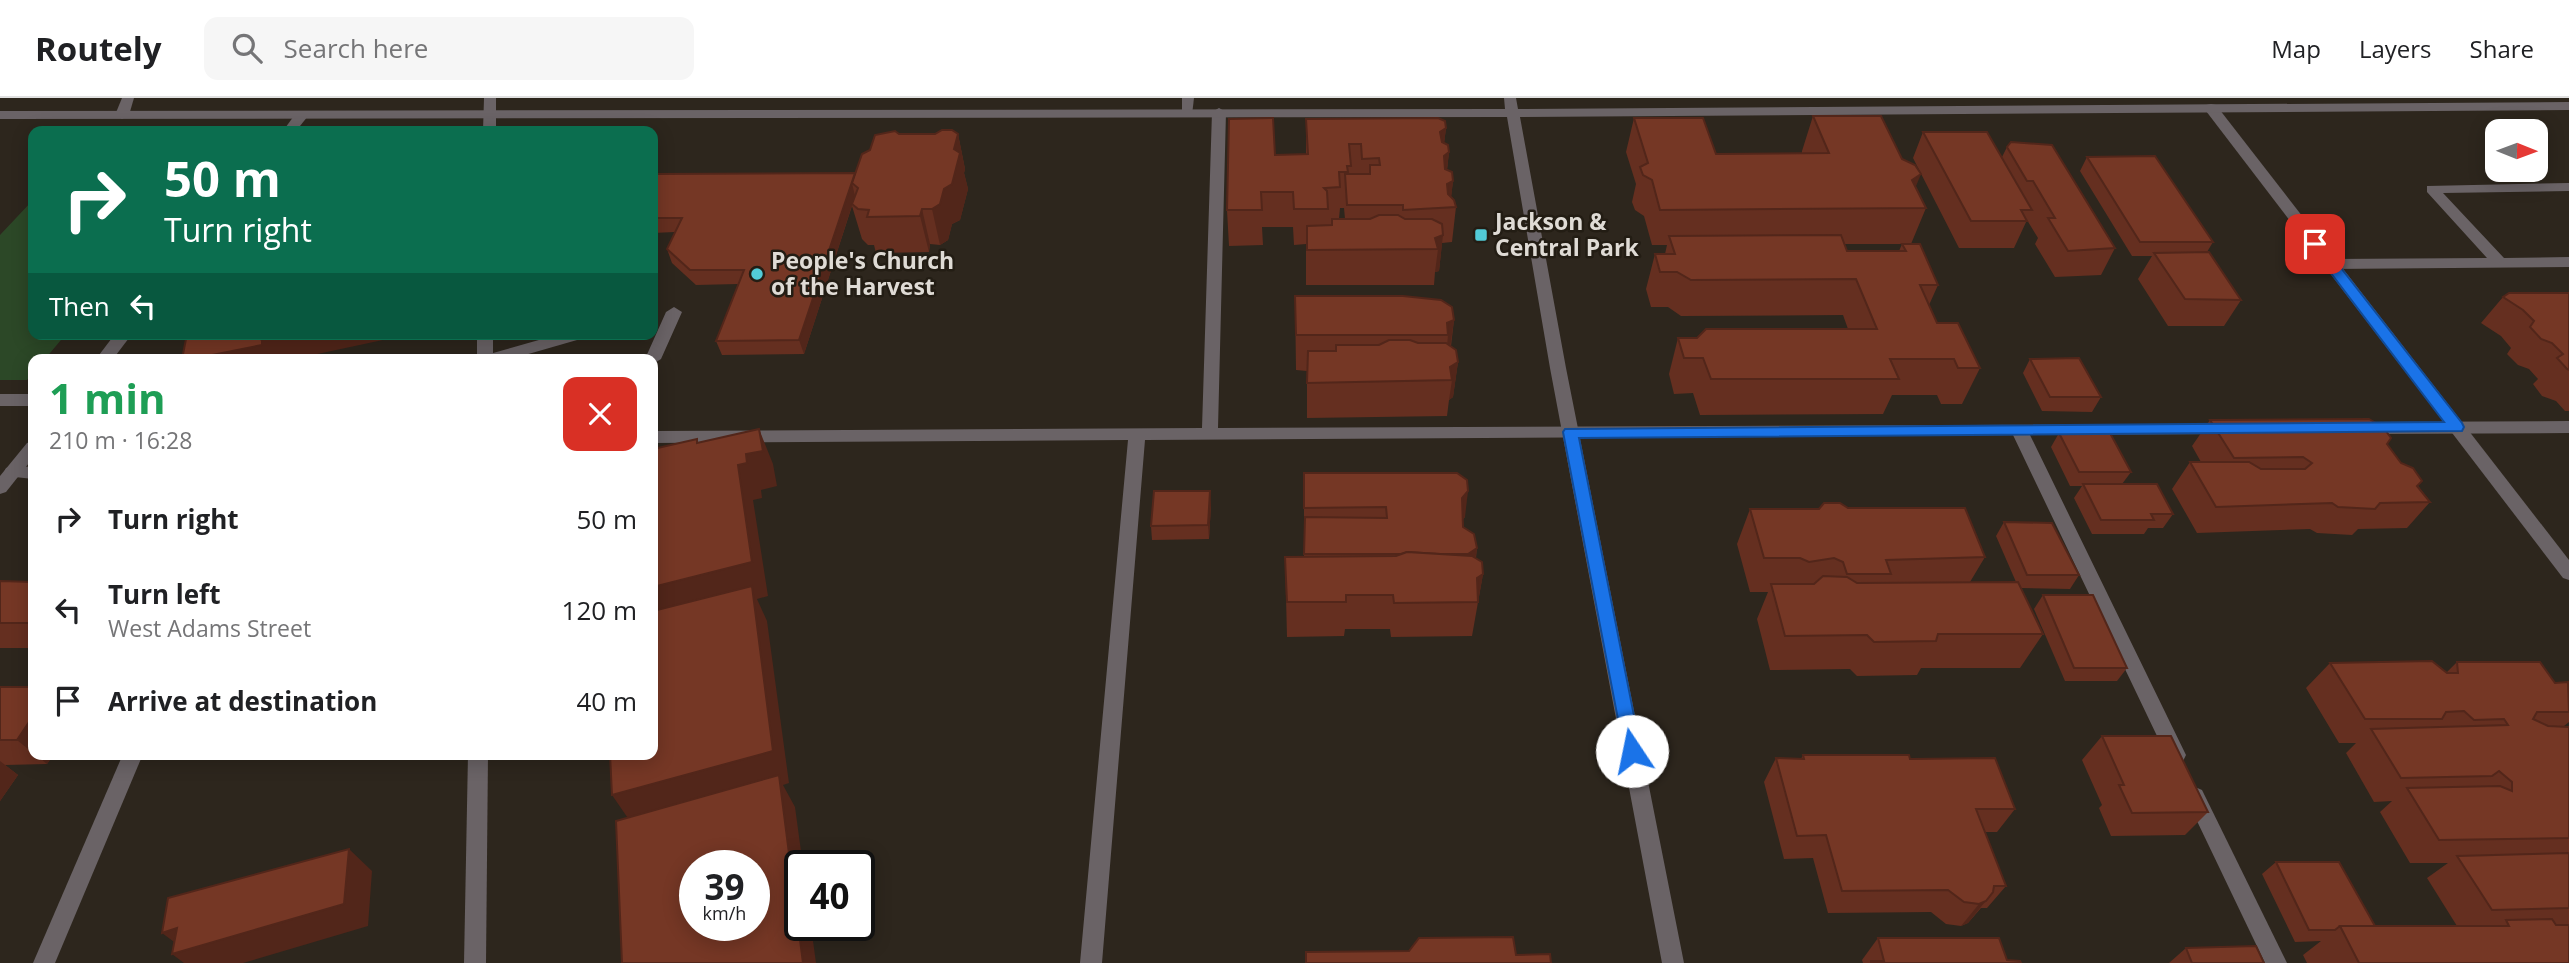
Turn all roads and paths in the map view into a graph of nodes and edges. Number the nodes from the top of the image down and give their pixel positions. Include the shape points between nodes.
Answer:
1 (128, 98) edge
2 (490, 98) edge
3 (1188, 98) edge
4 (1511, 105) edge
5 (2569, 106) edge
6 (2211, 108) junction
7 (1219, 112) junction
8 (1187, 113) junction
9 (489, 115) junction
10 (0, 116) edge
11 (122, 116) junction
12 (302, 116) junction
13 (293, 126) edge
14 (490, 126) edge
15 (2569, 187) edge
16 (2569, 262) edge
17 (2501, 263) junction
18 (2331, 264) junction
19 (674, 312) dead end
20 (119, 340) edge
21 (558, 340) edge
22 (108, 354) edge
23 (509, 354) edge
24 (655, 354) edge
25 (0, 400) edge
26 (28, 400) edge
27 (2569, 426) edge
28 (2456, 427) junction
29 (2250, 428) edge
30 (2345, 428) edge
31 (2019, 430) junction
32 (1571, 432) junction
33 (1137, 435) junction
34 (1210, 435) junction
35 (658, 437) edge
36 (28, 453) edge
37 (12, 472) junction
38 (28, 473) edge
39 (0, 488) edge
40 (2569, 573) edge
41 (130, 760) edge
42 (478, 760) edge
43 (44, 963) edge
44 (474, 963) edge
45 (1091, 963) edge
46 (1673, 963) edge
47 (2276, 963) edge

1 - 11 street
2 - 9 street
3 - 8 street
4 - 6 street
4 - 7 street
4 - 32 street
5 - 6 street
6 - 18 street
7 - 8 street
7 - 34 street
8 - 9 street
9 - 12 street
9 - 14 street
10 - 11 street
11 - 12 street
12 - 13 street
15 - 17 street via 2432,189
16 - 17 street
17 - 18 street
18 - 28 street
19 - 24 street
20 - 22 street
21 - 23 street
25 - 26 street
27 - 28 street
28 - 30 street
28 - 40 street
29 - 31 street
31 - 32 street
31 - 47 street
32 - 34 street
32 - 46 street
33 - 34 street
33 - 35 street
33 - 45 street
36 - 37 street
37 - 38 street
37 - 39 street
41 - 43 street
42 - 44 street

